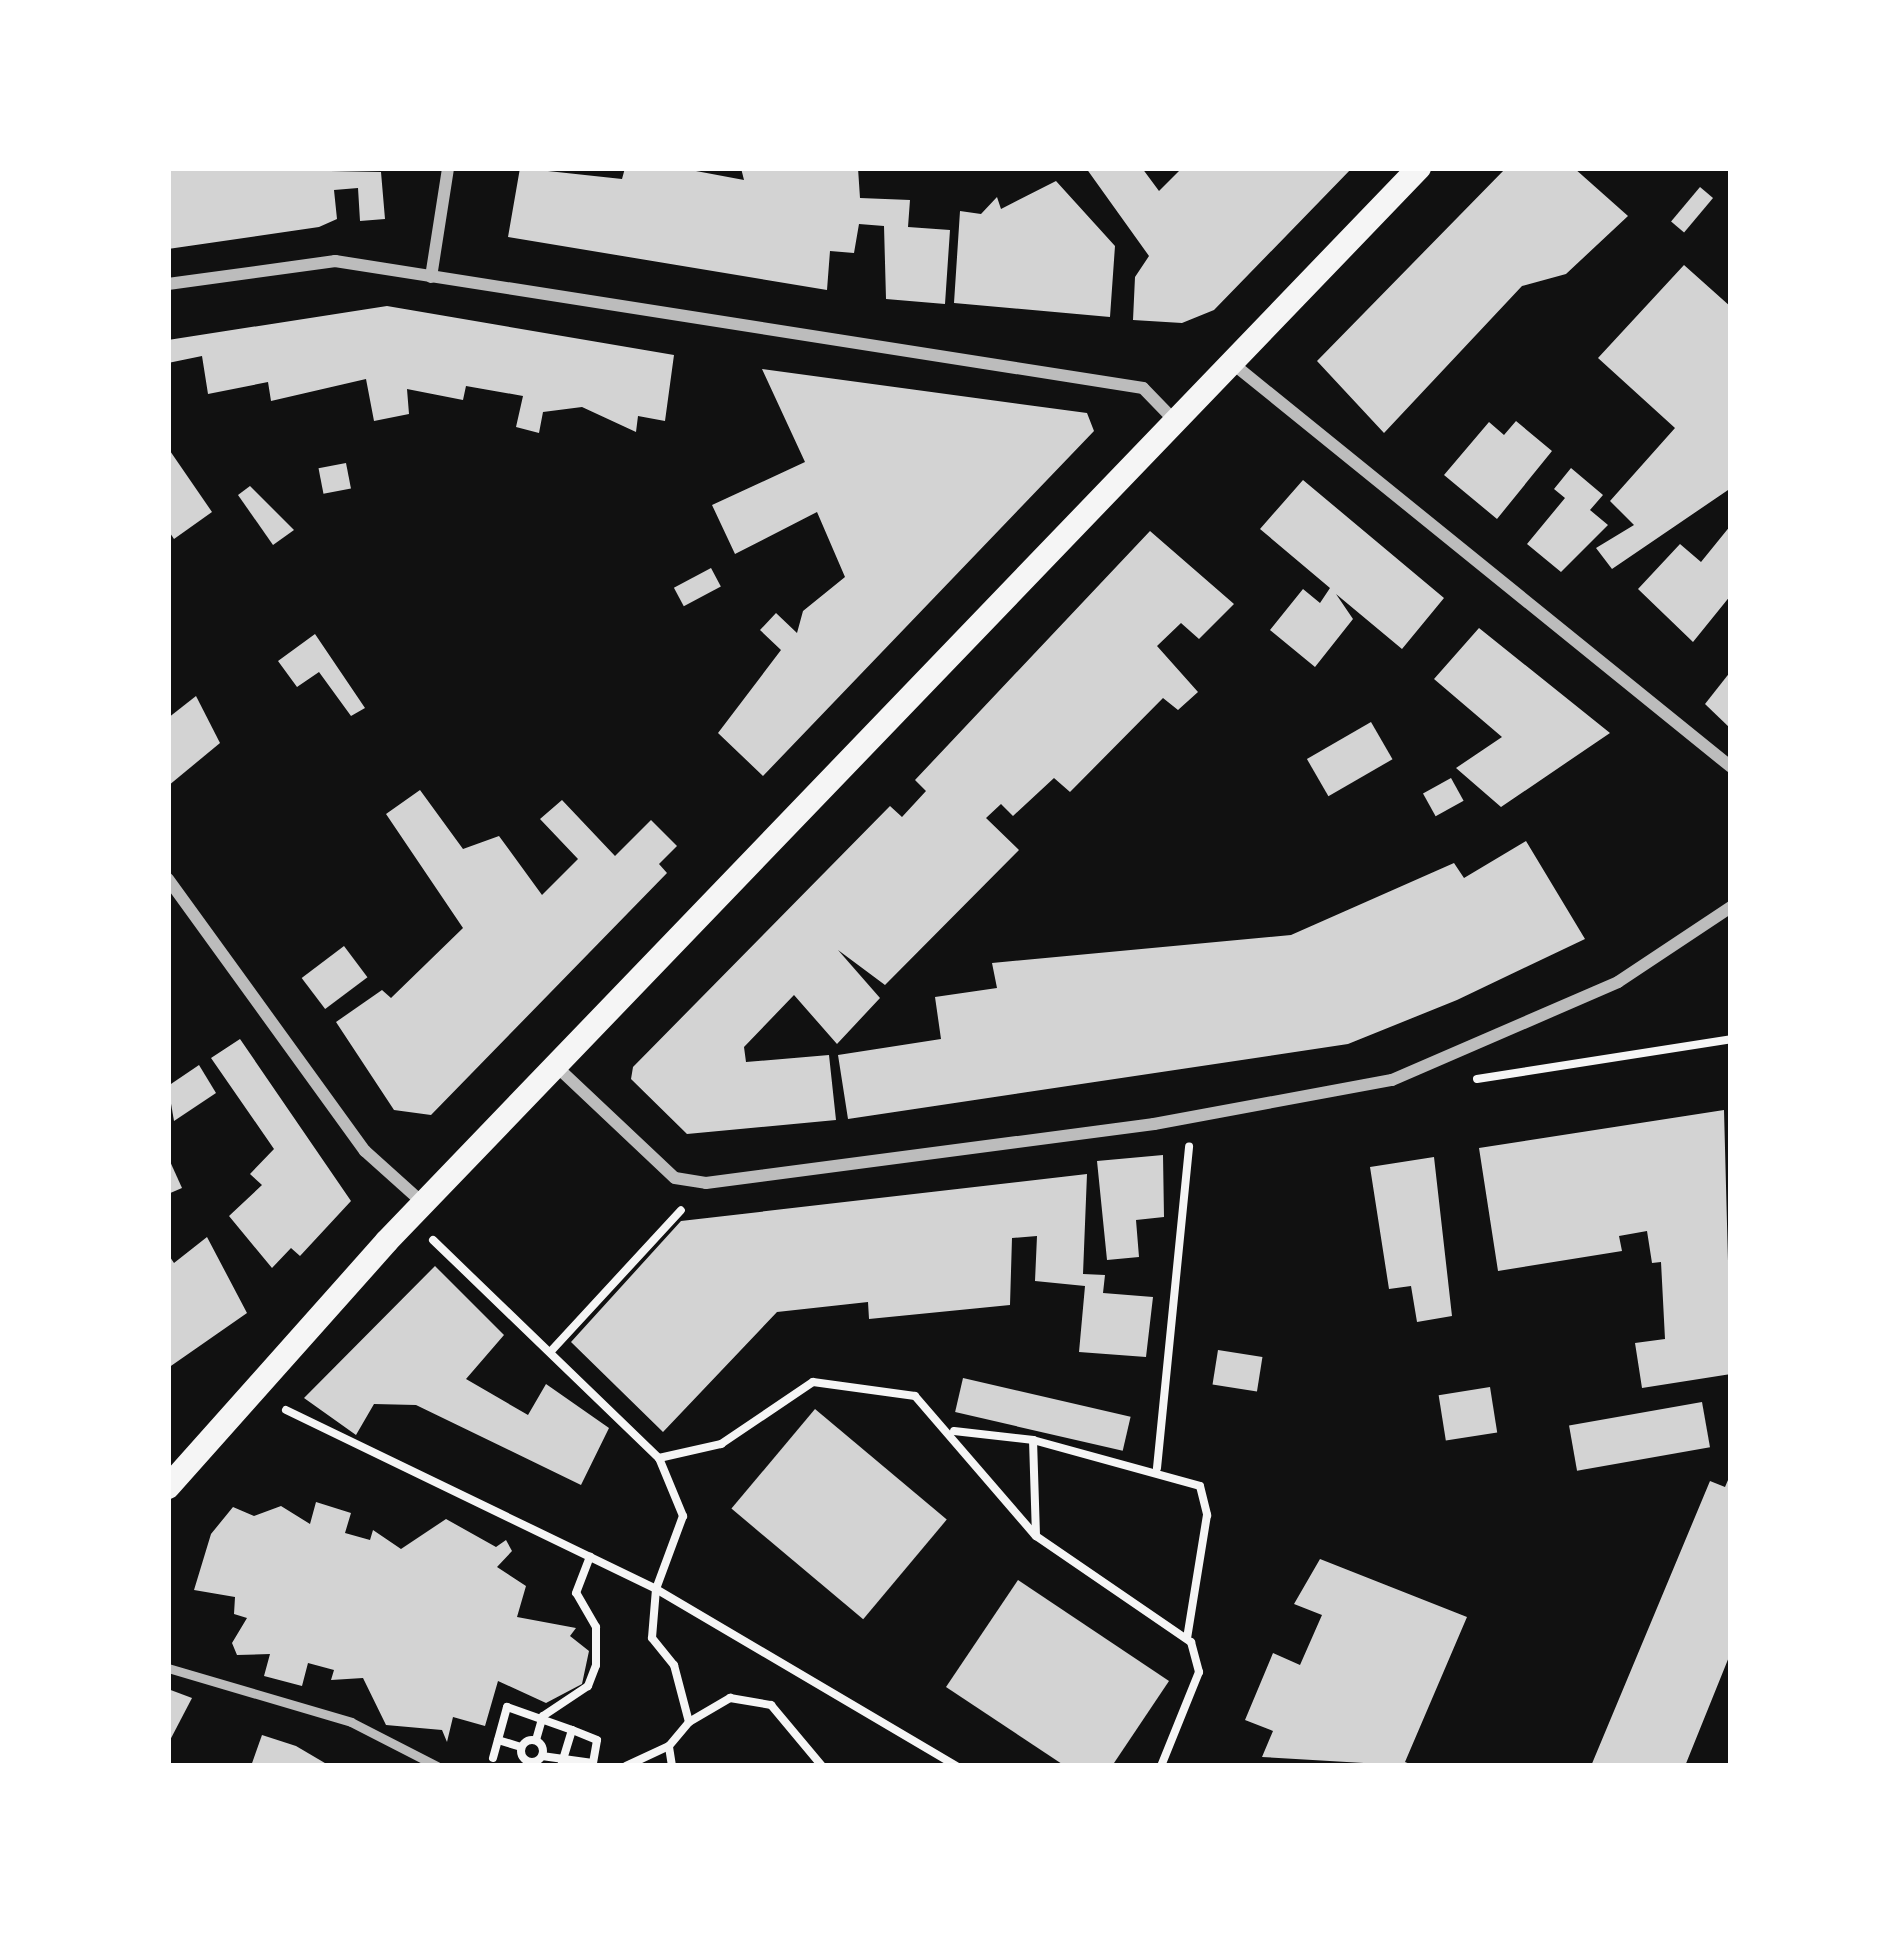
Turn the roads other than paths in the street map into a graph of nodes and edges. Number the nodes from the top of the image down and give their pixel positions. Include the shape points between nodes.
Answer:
1 (448, 168) edge
2 (1419, 168) edge
3 (431, 277) junction
4 (168, 284) edge
5 (1232, 363) junction
6 (1177, 423) junction
7 (1731, 767) edge
8 (168, 879) edge
9 (1731, 907) edge
10 (556, 1066) junction
11 (417, 1212) junction
12 (168, 1487) edge
13 (168, 1668) edge
14 (437, 1766) edge

1 - 3 street
2 - 5 main road
3 - 4 street via 335,261
3 - 6 street via 1143,388
5 - 6 main road
5 - 7 street
6 - 10 main road
8 - 11 street
9 - 10 street via 1618,982 1392,1080 1186,1118 706,1183 675,1178
10 - 11 main road
11 - 12 main road
13 - 14 lane via 351,1722

